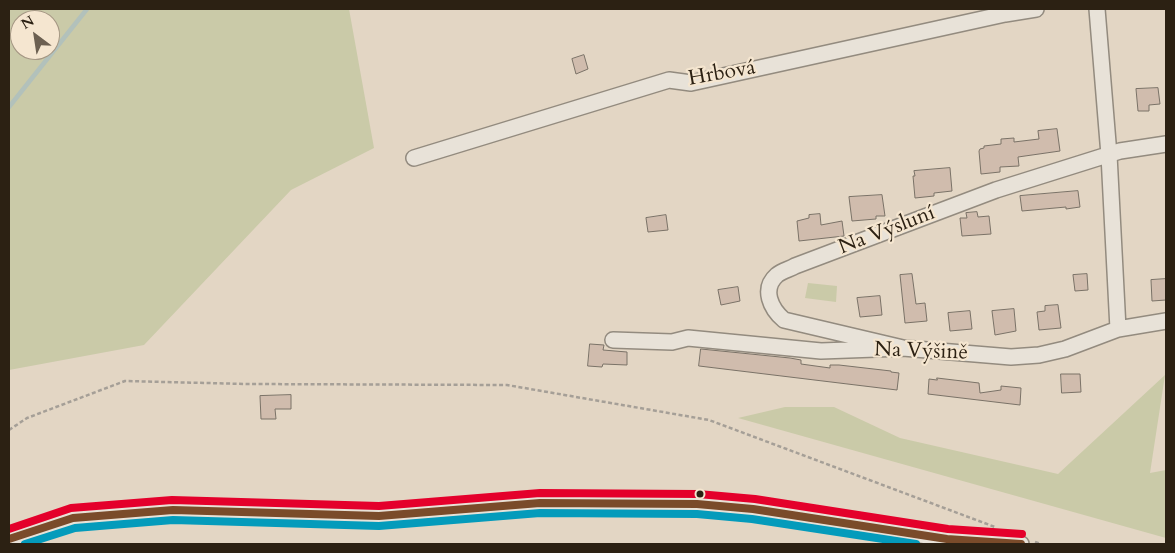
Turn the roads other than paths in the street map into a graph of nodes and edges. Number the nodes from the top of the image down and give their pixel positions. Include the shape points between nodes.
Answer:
1 (1036, 9) edge
2 (1097, 9) edge
3 (1166, 144) edge
4 (1109, 155) junction
5 (414, 158) dead end
6 (1166, 321) edge
7 (1118, 329) junction
8 (613, 340) dead end
9 (903, 348) junction
10 (9, 539) edge
11 (1026, 542) edge

1 - 5 street, Hrbová via 691,83 669,80
2 - 4 street
3 - 4 street, Na Výsluní
4 - 7 street
4 - 9 street, Na Výsluní via 996,190 803,263 777,275 770,285 772,305 784,320
6 - 7 street, Na Výšině
7 - 9 street, Na Výšině via 1039,355 1011,357
8 - 9 street, Na Výšině via 672,342 688,338 822,351
10 - 11 street via 73,518 173,510 379,516 540,503 697,504 753,509 947,539

